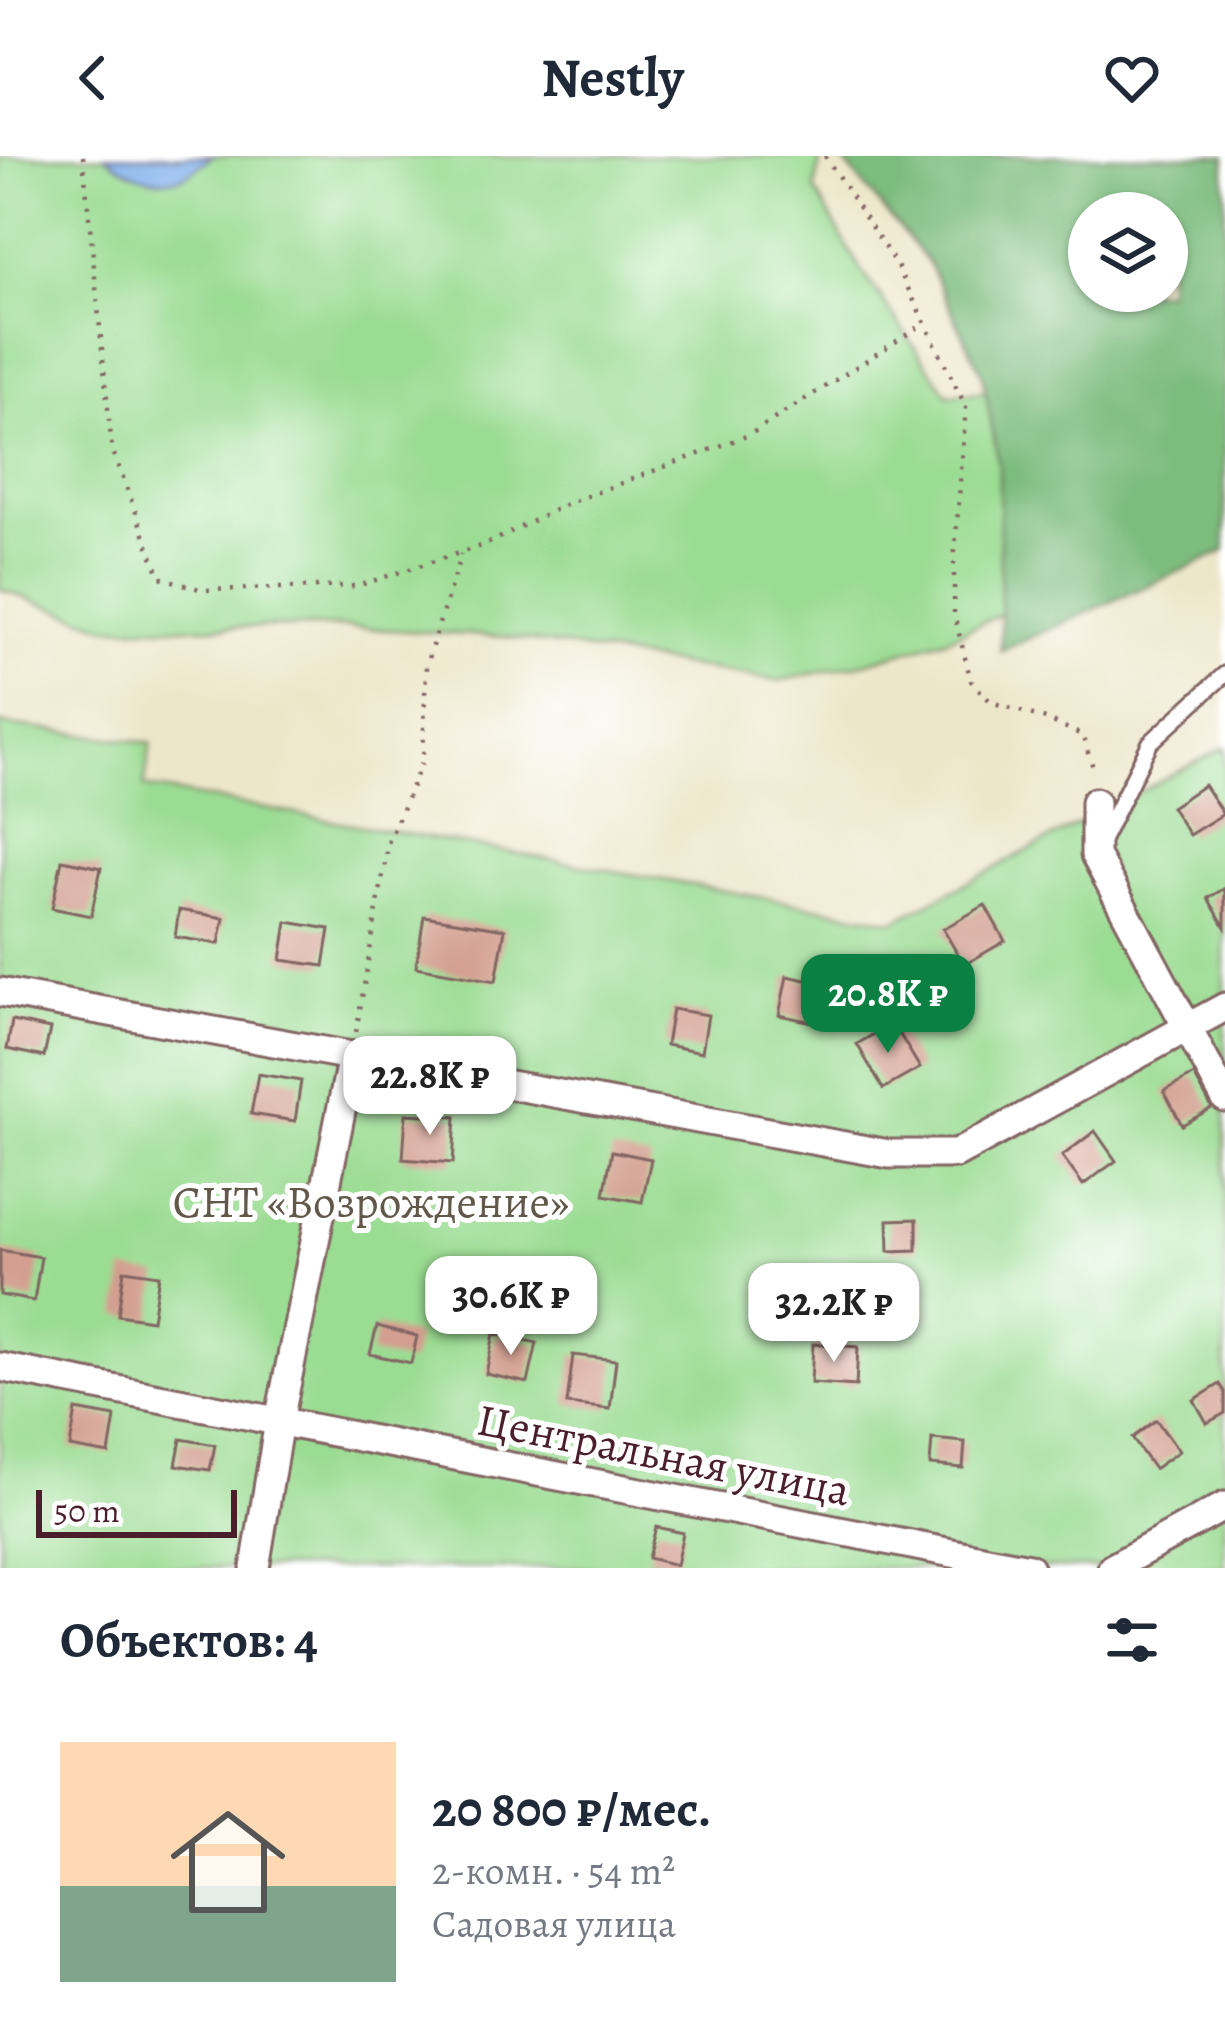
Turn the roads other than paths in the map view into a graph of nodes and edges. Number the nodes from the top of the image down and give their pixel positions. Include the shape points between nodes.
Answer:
1 (1225, 674) edge
2 (1095, 802) road end
3 (1095, 855) junction
4 (0, 992) edge
5 (1225, 1007) edge
6 (1186, 1028) junction
7 (352, 1056) junction
8 (1225, 1098) edge
9 (0, 1367) edge
10 (279, 1421) junction
11 (1225, 1506) edge
12 (255, 1568) edge
13 (1030, 1568) edge
14 (1112, 1568) edge

1 - 3 lane via 1150,743
2 - 3 street
3 - 6 street
4 - 7 street
5 - 6 street
6 - 7 street via 956,1154 889,1154
6 - 8 street
7 - 10 street
9 - 10 street, Центральная улица
10 - 12 street
10 - 13 street, Центральная улица
11 - 14 street

